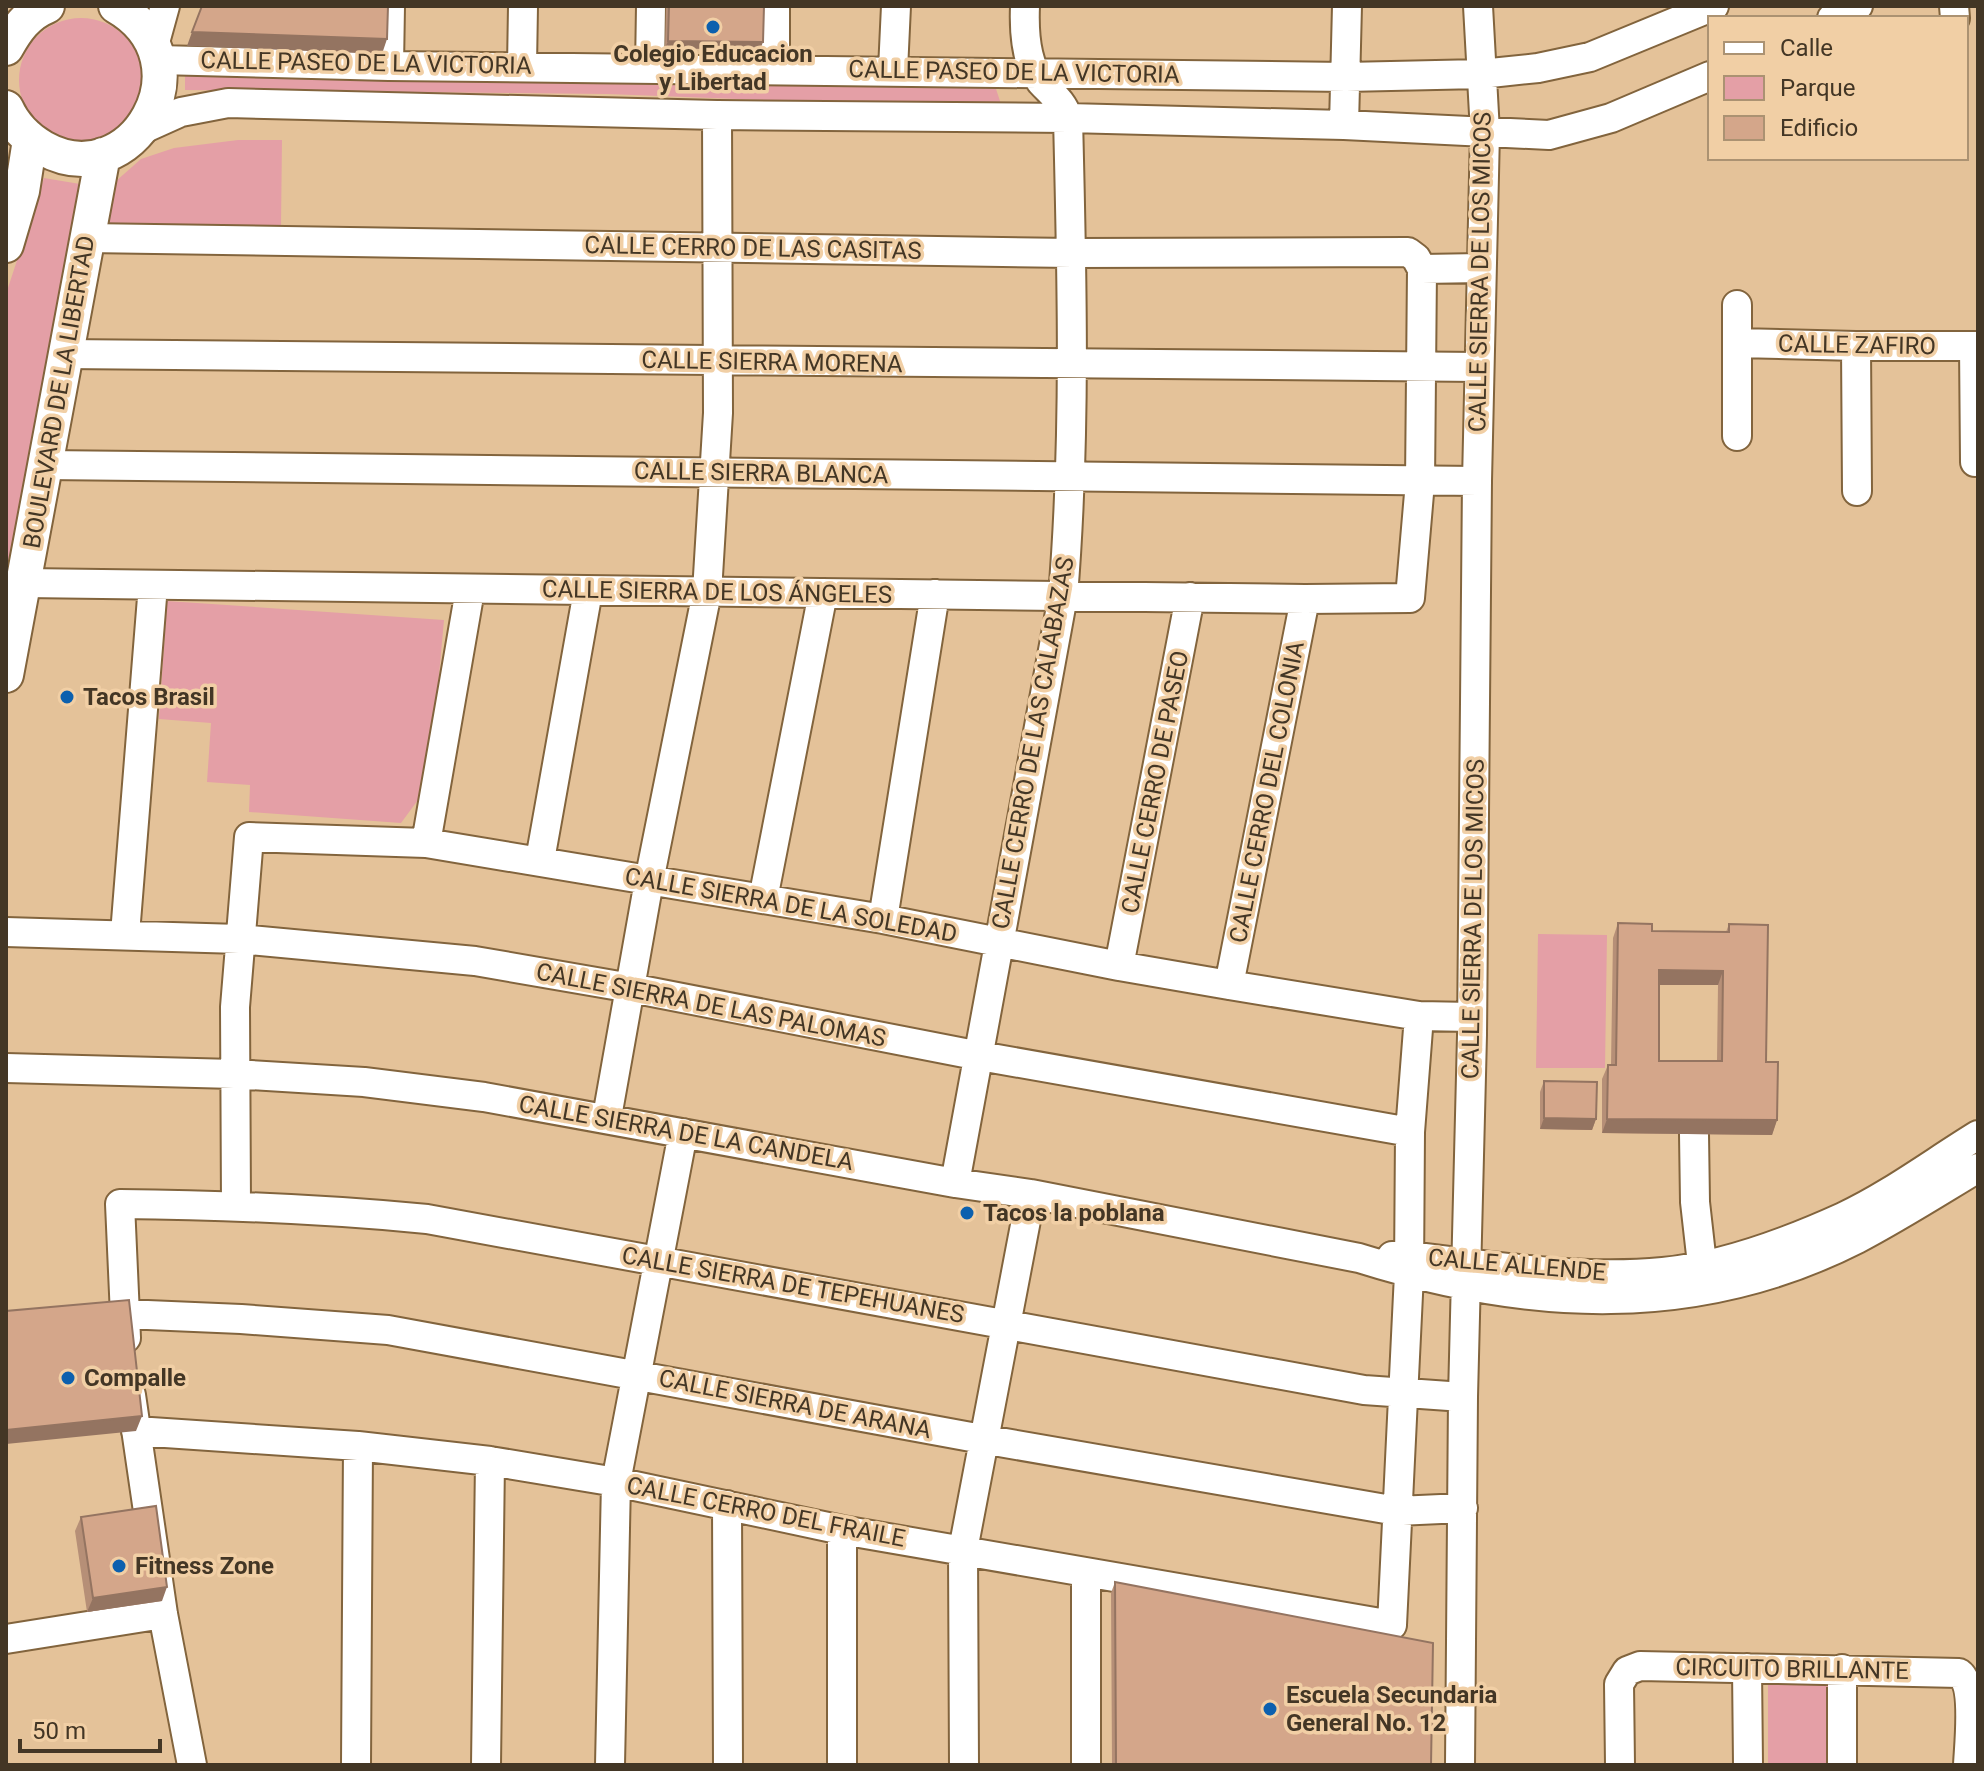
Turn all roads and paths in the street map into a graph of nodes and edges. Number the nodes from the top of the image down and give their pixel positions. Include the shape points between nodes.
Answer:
1 (47, 6) edge
2 (116, 6) edge
3 (165, 6) edge
4 (390, 6) edge
5 (523, 6) edge
6 (651, 6) edge
7 (775, 6) edge
8 (896, 6) edge
9 (1025, 6) edge
10 (1347, 6) edge
11 (1478, 6) edge
12 (1858, 6) edge
13 (1714, 11) edge
14 (1836, 16) edge
15 (6, 48) edge
16 (157, 53) junction
17 (389, 66) junction
18 (522, 66) junction
19 (650, 68) junction
20 (775, 69) junction
21 (893, 70) junction
22 (1035, 72) junction
23 (1481, 74) junction
24 (1346, 77) junction
25 (1708, 77) edge
26 (6, 108) edge
27 (717, 115) junction
28 (1068, 118) junction
29 (1344, 125) junction
30 (141, 130) junction
31 (1485, 132) junction
32 (30, 140) junction
33 (103, 155) junction
34 (87, 238) junction
35 (6, 245) edge
36 (718, 248) junction
37 (1072, 253) junction
38 (1419, 264) junction
39 (1481, 268) junction
40 (1737, 305) dead end
41 (1737, 343) junction
42 (1856, 346) junction
43 (1976, 346) edge
44 (64, 354) junction
45 (718, 361) junction
46 (1071, 365) junction
47 (1421, 367) junction
48 (1479, 367) junction
49 (1737, 436) dead end
50 (1975, 462) dead end
51 (45, 465) junction
52 (716, 472) junction
53 (1069, 476) junction
54 (1477, 481) junction
55 (1420, 482) junction
56 (1857, 491) dead end
57 (25, 583) junction
58 (153, 585) junction
59 (470, 590) junction
60 (588, 591) junction
61 (707, 592) junction
62 (823, 593) junction
63 (935, 594) junction
64 (1063, 596) junction
65 (1190, 597) junction
66 (1305, 599) junction
67 (6, 675) edge
68 (426, 843) junction
69 (540, 860) junction
70 (649, 881) junction
71 (763, 899) junction
72 (883, 919) junction
73 (6, 932) edge
74 (125, 934) junction
75 (239, 939) junction
76 (999, 941) junction
77 (1119, 966) junction
78 (1229, 985) junction
79 (631, 988) junction
80 (1419, 1016) junction
81 (1472, 1017) junction
82 (980, 1056) junction
83 (6, 1068) edge
84 (234, 1074) junction
85 (607, 1117) junction
86 (1410, 1132) junction
87 (683, 1133) junction
88 (1694, 1134) edge
89 (1978, 1135) edge
90 (1978, 1168) edge
91 (955, 1183) junction
92 (1031, 1194) junction
93 (236, 1205) junction
94 (658, 1261) junction
95 (1702, 1264) junction
96 (1409, 1265) junction
97 (1466, 1275) junction
98 (1666, 1284) junction
99 (124, 1314) junction
100 (1006, 1324) junction
101 (635, 1374) junction
102 (1402, 1394) junction
103 (1463, 1397) junction
104 (136, 1431) junction
105 (982, 1439) junction
106 (358, 1446) junction
107 (490, 1461) junction
108 (616, 1482) junction
109 (727, 1505) junction
110 (1463, 1508) junction
111 (1397, 1511) junction
112 (842, 1530) junction
113 (963, 1550) junction
114 (1086, 1573) junction
115 (163, 1614) junction
116 (6, 1639) edge
117 (1747, 1668) junction
118 (1842, 1669) junction
119 (192, 1765) edge
120 (356, 1765) edge
121 (486, 1765) edge
122 (610, 1765) edge
123 (728, 1765) edge
124 (842, 1765) edge
125 (964, 1765) edge
126 (1086, 1765) edge
127 (1460, 1765) edge
128 (1620, 1765) edge
129 (1748, 1765) edge
130 (1842, 1765) edge
131 (1968, 1765) edge

1 - 15 main road via 19,26
2 - 16 main road via 133,17
3 - 16 street
4 - 17 street
5 - 18 street
6 - 19 street
7 - 20 street
8 - 21 street
9 - 22 street via 1027,50
10 - 24 street
11 - 23 street, CALLE SIERRA DE LOS MICOS
12 - 14 street
13 - 23 street, CALLE PASEO DE LA VICTORIA via 1590,57
16 - 17 street, CALLE PASEO DE LA VICTORIA
16 - 30 main road via 158,98
17 - 18 street, CALLE PASEO DE LA VICTORIA
18 - 19 street, CALLE PASEO DE LA VICTORIA
19 - 20 street, CALLE PASEO DE LA VICTORIA
20 - 21 street, CALLE PASEO DE LA VICTORIA
21 - 22 street, CALLE PASEO DE LA VICTORIA
22 - 24 street, CALLE PASEO DE LA VICTORIA
22 - 28 street via 1065,106
23 - 24 street, CALLE PASEO DE LA VICTORIA
23 - 31 street, CALLE SIERRA DE LOS MICOS
24 - 29 street
25 - 31 street, CALLE PASEO DE LA VICTORIA via 1584,127 1549,135
26 - 32 main road
27 - 28 street, CALLE PASEO DE LA VICTORIA
27 - 30 street, CALLE PASEO DE LA VICTORIA via 228,103 181,112
27 - 36 street
28 - 29 street, CALLE PASEO DE LA VICTORIA
28 - 37 street, CALLE CERRO DE LAS CALABAZAS
29 - 31 street, CALLE PASEO DE LA VICTORIA
30 - 33 main road
31 - 39 street, CALLE SIERRA DE LOS MICOS
32 - 33 main road via 52,153 77,158
32 - 35 main road
33 - 34 main road, BOULEVARD DE LA LIBERTAD
34 - 36 street, CALLE CERRO DE LAS CASITAS
34 - 44 main road, BOULEVARD DE LA LIBERTAD
36 - 37 street, CALLE CERRO DE LAS CASITAS
36 - 45 street
37 - 38 street, CALLE CERRO DE LAS CASITAS via 1408,252
37 - 46 street, CALLE CERRO DE LAS CALABAZAS
38 - 39 street, CALLE CERRO DE LAS CASITAS
38 - 47 street
39 - 48 street, CALLE SIERRA DE LOS MICOS
40 - 41 street
41 - 42 street, CALLE ZAFIRO
41 - 49 street
42 - 43 street, CALLE ZAFIRO
42 - 56 street
43 - 50 street
44 - 45 street, CALLE SIERRA MORENA
44 - 51 main road, BOULEVARD DE LA LIBERTAD
45 - 46 street, CALLE SIERRA MORENA
45 - 52 street
46 - 47 street, CALLE SIERRA MORENA
46 - 53 street, CALLE CERRO DE LAS CALABAZAS
47 - 48 street, CALLE SIERRA MORENA
47 - 55 street
48 - 54 street, CALLE SIERRA DE LOS MICOS
51 - 52 street, CALLE SIERRA BLANCA
51 - 57 main road, BOULEVARD DE LA LIBERTAD
52 - 53 street, CALLE SIERRA BLANCA
52 - 61 street
53 - 55 street, CALLE SIERRA BLANCA
53 - 64 street, CALLE CERRO DE LAS CALABAZAS
54 - 55 street, CALLE SIERRA BLANCA
54 - 81 street, CALLE SIERRA DE LOS MICOS
55 - 66 street, CALLE SIERRA DE LOS ÁNGELES via 1410,598
57 - 58 street, CALLE SIERRA DE LOS ÁNGELES
57 - 67 main road, BOULEVARD DE LA LIBERTAD
58 - 59 street, CALLE SIERRA DE LOS ÁNGELES
58 - 74 street
59 - 60 street, CALLE SIERRA DE LOS ÁNGELES
59 - 68 street
60 - 61 street, CALLE SIERRA DE LOS ÁNGELES
60 - 69 street
61 - 62 street, CALLE SIERRA DE LOS ÁNGELES
61 - 70 street
62 - 63 street, CALLE SIERRA DE LOS ÁNGELES
62 - 71 street
63 - 64 street, CALLE SIERRA DE LOS ÁNGELES
63 - 72 street
64 - 65 street, CALLE SIERRA DE LOS ÁNGELES
64 - 76 street, CALLE CERRO DE LAS CALABAZAS
65 - 66 street, CALLE SIERRA DE LOS ÁNGELES
65 - 77 street, CALLE CERRO DE PASEO
66 - 78 street, CALLE CERRO DEL COLONIA
68 - 69 street, CALLE SIERRA DE LA SOLEDAD
68 - 75 street, CALLE SIERRA DE LA SOLEDAD via 249,837
69 - 70 street, CALLE SIERRA DE LA SOLEDAD
70 - 71 street, CALLE SIERRA DE LA SOLEDAD
70 - 79 street
71 - 72 street, CALLE SIERRA DE LA SOLEDAD
72 - 76 street, CALLE SIERRA DE LA SOLEDAD
73 - 74 street, CALLE SIERRA DE LAS PALOMAS
74 - 75 street, CALLE SIERRA DE LAS PALOMAS
75 - 79 street, CALLE SIERRA DE LAS PALOMAS via 475,961
75 - 84 street
76 - 77 street, CALLE SIERRA DE LA SOLEDAD
76 - 82 street, CALLE CERRO DE LAS CALABAZAS
77 - 78 street, CALLE SIERRA DE LA SOLEDAD
78 - 80 street, CALLE SIERRA DE LA SOLEDAD
79 - 82 street, CALLE SIERRA DE LAS PALOMAS
79 - 85 street
80 - 81 street, CALLE SIERRA DE LA SOLEDAD
80 - 86 street
81 - 97 street, CALLE SIERRA DE LOS MICOS
82 - 86 street, CALLE SIERRA DE LAS PALOMAS
82 - 91 street, CALLE CERRO DE LAS CALABAZAS
83 - 84 street, CALLE SIERRA DE LA CANDELA
84 - 85 street, CALLE SIERRA DE LA CANDELA via 409,1088
84 - 93 street
85 - 87 street, CALLE SIERRA DE LA CANDELA
86 - 96 street
87 - 91 street, CALLE SIERRA DE LA CANDELA
87 - 94 street
88 - 95 street
89 - 95 street, CALLE ALLENDE via 1846,1216
90 - 98 street, CALLE ALLENDE via 1810,1260 1745,1281
91 - 92 street, CALLE SIERRA DE LA CANDELA
92 - 96 street, CALLE SIERRA DE LA CANDELA
92 - 100 street
93 - 94 street, CALLE SIERRA DE TEPEHUANES via 427,1219
93 - 99 street, CALLE SIERRA DE TEPEHUANES via 120,1204
94 - 100 street, CALLE SIERRA DE TEPEHUANES
94 - 101 street
95 - 98 street, CALLE ALLENDE
96 - 97 street, CALLE ALLENDE
96 - 102 street
97 - 98 street, CALLE ALLENDE via 1562,1300 1601,1301
97 - 103 street, CALLE SIERRA DE LOS MICOS
99 - 101 street, CALLE SIERRA DE ARANA via 388,1330
99 - 104 street
100 - 102 street, CALLE SIERRA DE TEPEHUANES
100 - 105 street
101 - 105 street, CALLE SIERRA DE ARANA
101 - 108 street
102 - 103 street, CALLE SIERRA DE TEPEHUANES
102 - 111 street
103 - 110 street, CALLE SIERRA DE LOS MICOS
104 - 106 street, CALLE CERRO DEL FRAILE
104 - 115 street
105 - 111 street, CALLE SIERRA DE ARANA
105 - 113 street
106 - 107 street, CALLE CERRO DEL FRAILE
106 - 120 street
107 - 108 street, CALLE CERRO DEL FRAILE
107 - 121 street
108 - 109 street, CALLE CERRO DEL FRAILE
108 - 122 street
109 - 112 street, CALLE CERRO DEL FRAILE
109 - 123 street
110 - 111 street, CALLE SIERRA DE ARANA
110 - 127 street, CALLE SIERRA DE LOS MICOS
111 - 114 street, CALLE CERRO DEL FRAILE via 1392,1625
112 - 113 street, CALLE CERRO DEL FRAILE
112 - 124 street
113 - 114 street, CALLE CERRO DEL FRAILE
113 - 125 street
114 - 126 street
115 - 116 street
115 - 119 street
117 - 118 street, CIRCUITO BRILLANTE
117 - 128 street, CIRCUITO BRILLANTE via 1640,1666 1627,1671 1619,1684
117 - 129 street
118 - 130 street
118 - 131 street, CIRCUITO BRILLANTE via 1965,1677

